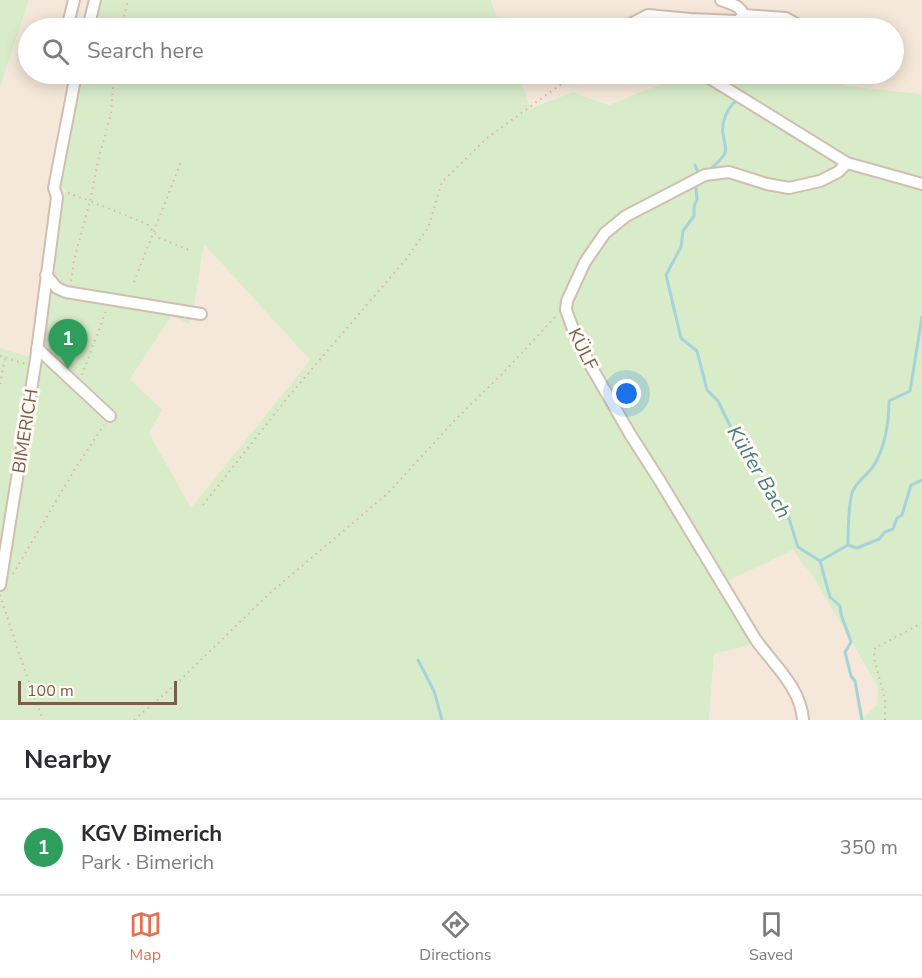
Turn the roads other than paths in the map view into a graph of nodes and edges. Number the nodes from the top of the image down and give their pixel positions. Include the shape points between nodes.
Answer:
1 (74, 0) edge
2 (95, 0) edge
3 (722, 0) edge
4 (744, 15) junction
5 (70, 18) edge
6 (90, 18) edge
7 (642, 18) edge
8 (680, 18) edge
9 (742, 18) edge
10 (786, 18) edge
11 (74, 84) edge
12 (719, 84) edge
13 (847, 163) junction
14 (922, 184) edge
15 (46, 275) junction
16 (201, 314) dead end
17 (37, 348) junction
18 (110, 416) road end
19 (0, 585) edge
20 (803, 720) edge

1 - 5 street
2 - 6 street
3 - 4 street via 740,8
4 - 9 street
4 - 10 street
7 - 8 street
11 - 15 street, BIMERICH via 54,188 57,197
12 - 13 street
13 - 14 street
13 - 20 street, KÜLF via 820,182 789,188 729,172 705,175 626,216 605,233 585,262 566,310 584,353 630,434 756,640 787,677 803,710
15 - 16 street via 57,288 70,293
15 - 17 street, BIMERICH
17 - 18 street
17 - 19 street, BIMERICH

